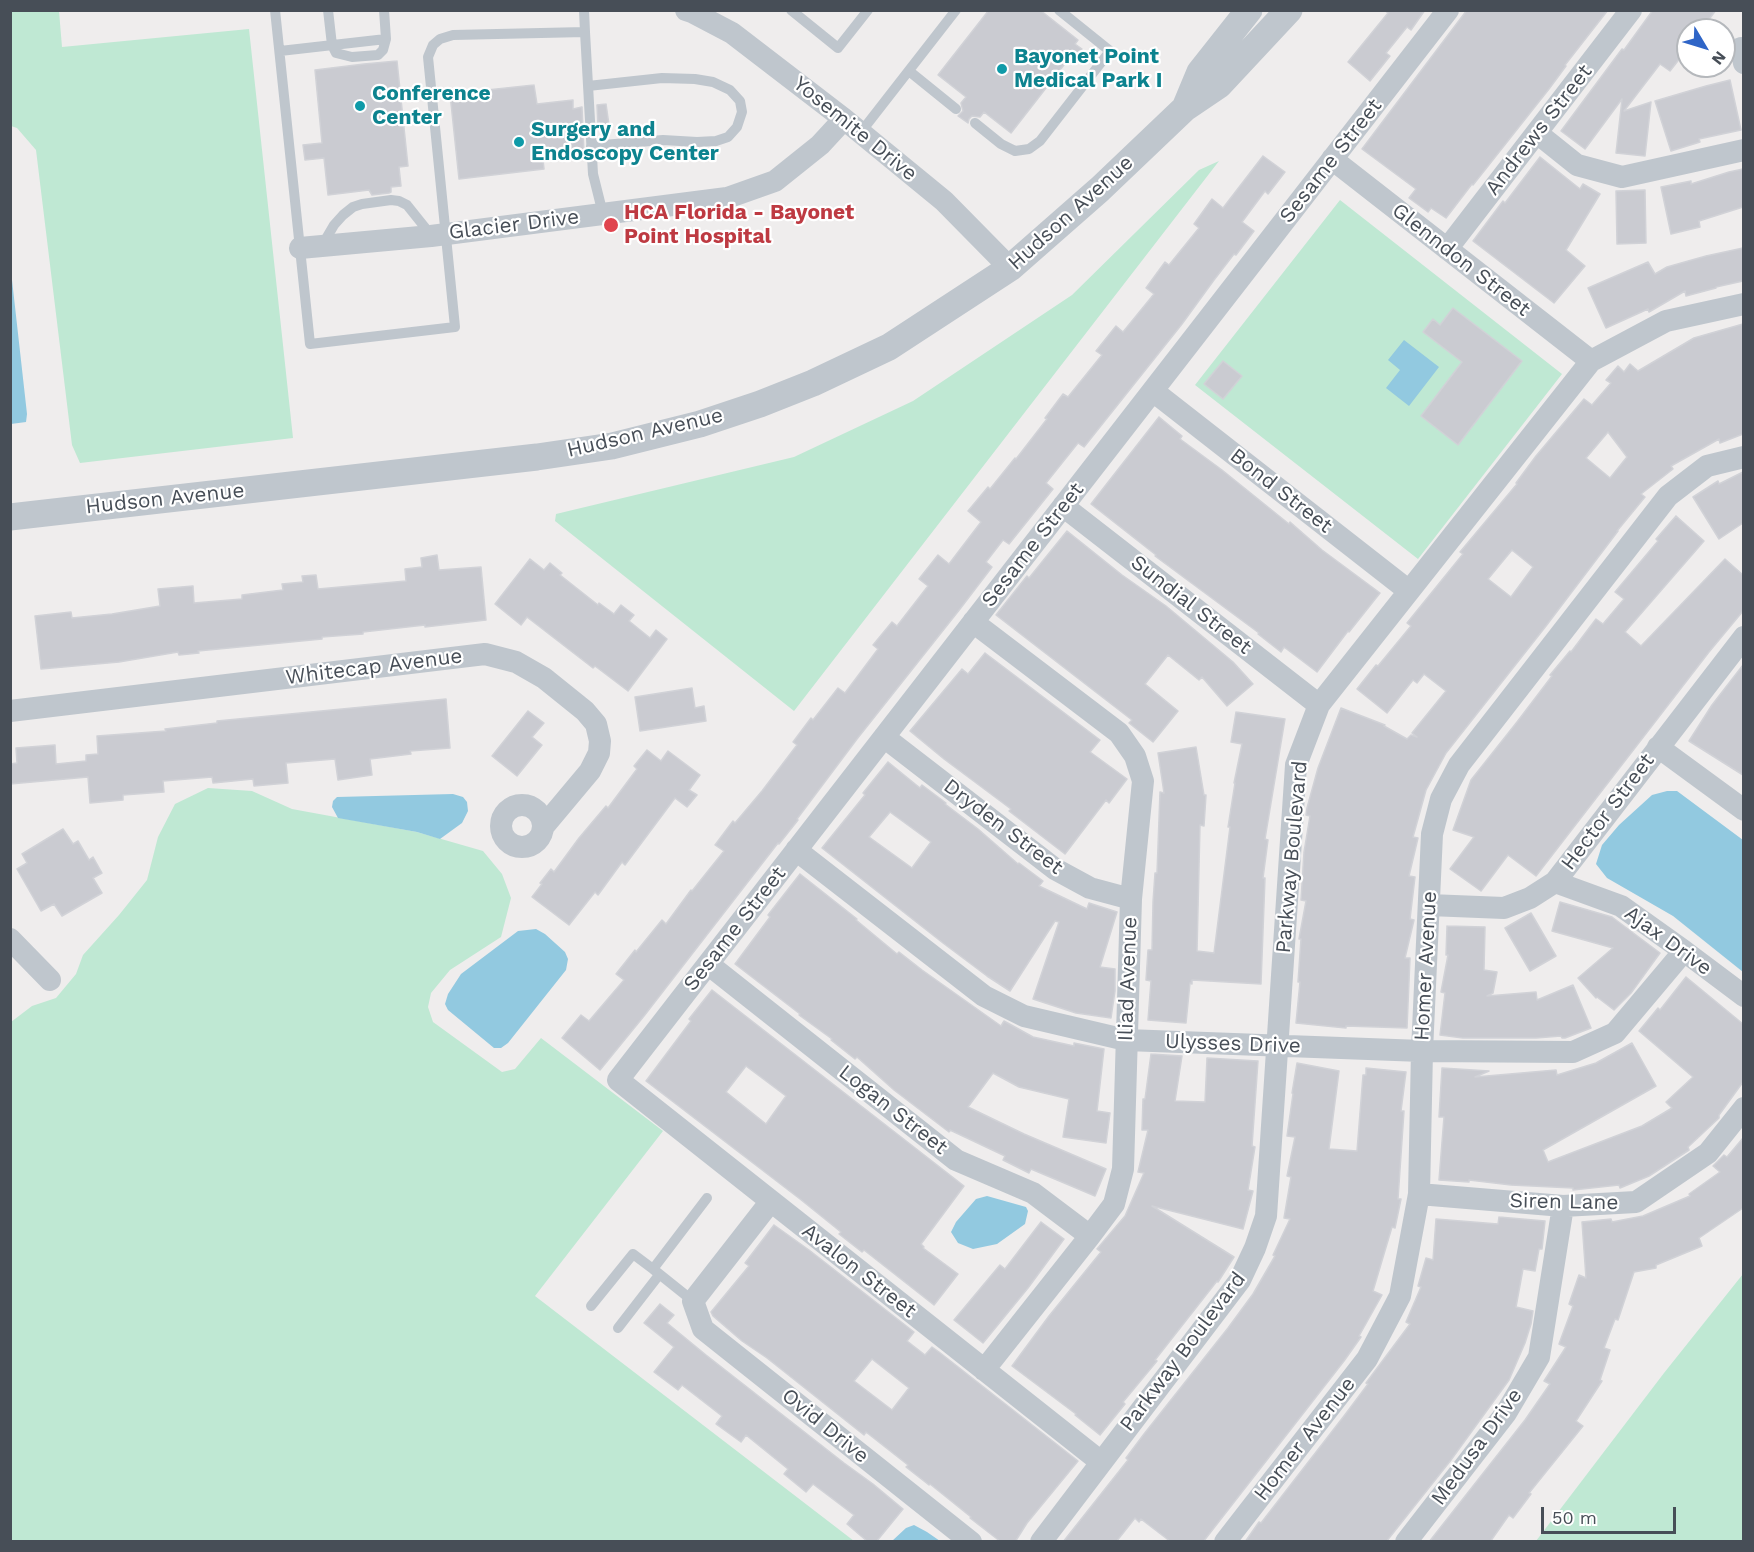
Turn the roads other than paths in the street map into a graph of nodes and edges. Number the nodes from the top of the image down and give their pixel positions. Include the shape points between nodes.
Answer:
1 (275, 10) edge
2 (328, 10) edge
3 (384, 10) edge
4 (584, 10) edge
5 (686, 10) edge
6 (792, 10) edge
7 (868, 10) edge
8 (956, 10) edge
9 (1059, 10) edge
10 (1249, 10) edge
11 (1289, 10) edge
12 (1448, 10) edge
13 (1631, 10) edge
14 (585, 32) junction
15 (332, 45) junction
16 (280, 51) junction
17 (909, 71) junction
18 (588, 86) junction
19 (1185, 108) junction
20 (957, 109) dead end
21 (975, 123) dead end
22 (852, 125) junction
23 (1537, 133) junction
24 (591, 146) junction
25 (1743, 150) edge
26 (1332, 159) junction
27 (603, 214) junction
28 (438, 235) junction
29 (327, 246) junction
30 (300, 248) junction
31 (1447, 249) junction
32 (1010, 268) junction
33 (1743, 304) edge
34 (1591, 361) junction
35 (1153, 391) junction
36 (1743, 457) edge
37 (1063, 506) junction
38 (10, 517) edge
39 (1409, 591) junction
40 (974, 622) junction
41 (1743, 637) edge
42 (1319, 705) junction
43 (10, 711) edge
44 (884, 737) junction
45 (1658, 747) junction
46 (1743, 810) edge
47 (544, 826) dead end
48 (796, 850) junction
49 (1555, 882) junction
50 (1131, 899) junction
51 (1429, 905) junction
52 (10, 939) edge
53 (1684, 951) junction
54 (708, 964) junction
55 (50, 980) dead end
56 (1743, 996) edge
57 (1126, 1040) junction
58 (1276, 1045) junction
59 (1422, 1051) junction
60 (618, 1080) joint
61 (1743, 1108) edge
62 (1419, 1194) junction
63 (707, 1198) dead end
64 (771, 1201) junction
65 (1563, 1206) junction
66 (1090, 1236) junction
67 (656, 1272) junction
68 (693, 1301) junction
69 (591, 1306) dead end
70 (618, 1329) dead end
71 (984, 1370) junction
72 (1101, 1462) junction
73 (971, 1542) edge
74 (1041, 1542) edge
75 (1226, 1542) edge
76 (1406, 1542) edge

1 - 16 lane
2 - 15 lane
3 - 15 lane via 386,39
4 - 14 lane
5 - 22 street, Yosemite Drive via 732,33
6 - 7 lane via 838,48
8 - 17 lane
9 - 21 lane via 1110,51 1040,141 1029,149 1015,151
10 - 19 street, Hudson Avenue via 1200,72
11 - 19 street, Hudson Avenue via 1219,85
12 - 26 street, Sesame Street
13 - 23 street, Andrews Street
14 - 18 lane
14 - 28 lane via 453,35 433,45 428,57
15 - 16 lane
16 - 30 lane
17 - 20 lane
17 - 22 lane
18 - 24 lane
18 - 24 lane via 662,78 713,82 730,90 740,101 742,112 737,127 728,137 716,141 663,140
19 - 32 street, Hudson Avenue
22 - 27 street, Glacier Drive via 775,181 727,198
22 - 32 street, Yosemite Drive via 944,201
23 - 25 street via 1577,165 1622,177
23 - 31 street, Andrews Street
24 - 27 lane
26 - 31 street, Glenndon Street
26 - 35 street, Sesame Street
27 - 28 street, Glacier Drive
28 - 29 street, Glacier Drive
28 - 29 lane via 407,205 391,200 353,207 334,225
28 - 30 lane via 455,327 310,344
29 - 30 street, Glacier Drive
31 - 34 street, Glenndon Street
32 - 38 street, Hudson Avenue via 889,347 813,383 700,424 612,446
33 - 34 street, Parkway Boulevard via 1666,321
34 - 39 street, Parkway Boulevard
35 - 37 street, Sesame Street
35 - 39 street, Bond Street
36 - 51 street, Homer Avenue via 1707,466 1668,496 1459,765 1441,799 1432,834
37 - 40 street, Sesame Street
37 - 42 street, Sundial Street
39 - 42 street, Parkway Boulevard
40 - 44 street, Sesame Street
40 - 50 street, Iliad Avenue via 1119,733 1135,756 1143,781
41 - 45 street, Hector Street
42 - 58 street, Parkway Boulevard via 1296,765
43 - 47 street, Whitecap Avenue via 485,654 516,662 544,678 596,724 599,753 590,771
44 - 48 street, Sesame Street
44 - 50 street, Dryden Street via 1055,869 1090,888
45 - 46 street
45 - 49 street, Hector Street
48 - 54 street, Sesame Street
48 - 57 street, Ulysses Drive via 984,996 1024,1016
49 - 51 street, Hector Street via 1503,908
49 - 53 street, Ajax Drive via 1621,906
50 - 57 street, Iliad Avenue
51 - 59 street, Homer Avenue
52 - 55 street
53 - 56 street, Ajax Drive
53 - 59 street, Ulysses Drive via 1615,1033 1573,1052
54 - 60 street, Sesame Street
54 - 66 street, Logan Street via 956,1160 1033,1193
57 - 58 street, Ulysses Drive
57 - 66 street, Iliad Avenue via 1123,1169 1114,1204
58 - 59 street, Ulysses Drive
58 - 72 street, Parkway Boulevard via 1266,1216 1255,1248 1240,1280
59 - 62 street, Homer Avenue
60 - 64 street, Avalon Street
61 - 65 street, Siren Lane via 1708,1153 1636,1202
62 - 65 street, Siren Lane
62 - 75 street, Homer Avenue via 1400,1296 1367,1359
63 - 67 lane
64 - 68 street
64 - 71 street, Avalon Street
65 - 76 street, Medusa Drive via 1539,1357 1506,1413
66 - 71 street, Iliad Avenue
67 - 68 lane
67 - 69 lane via 633,1254
67 - 70 lane
68 - 73 street, Ovid Drive via 703,1329
71 - 72 street, Avalon Street
72 - 74 street, Parkway Boulevard

